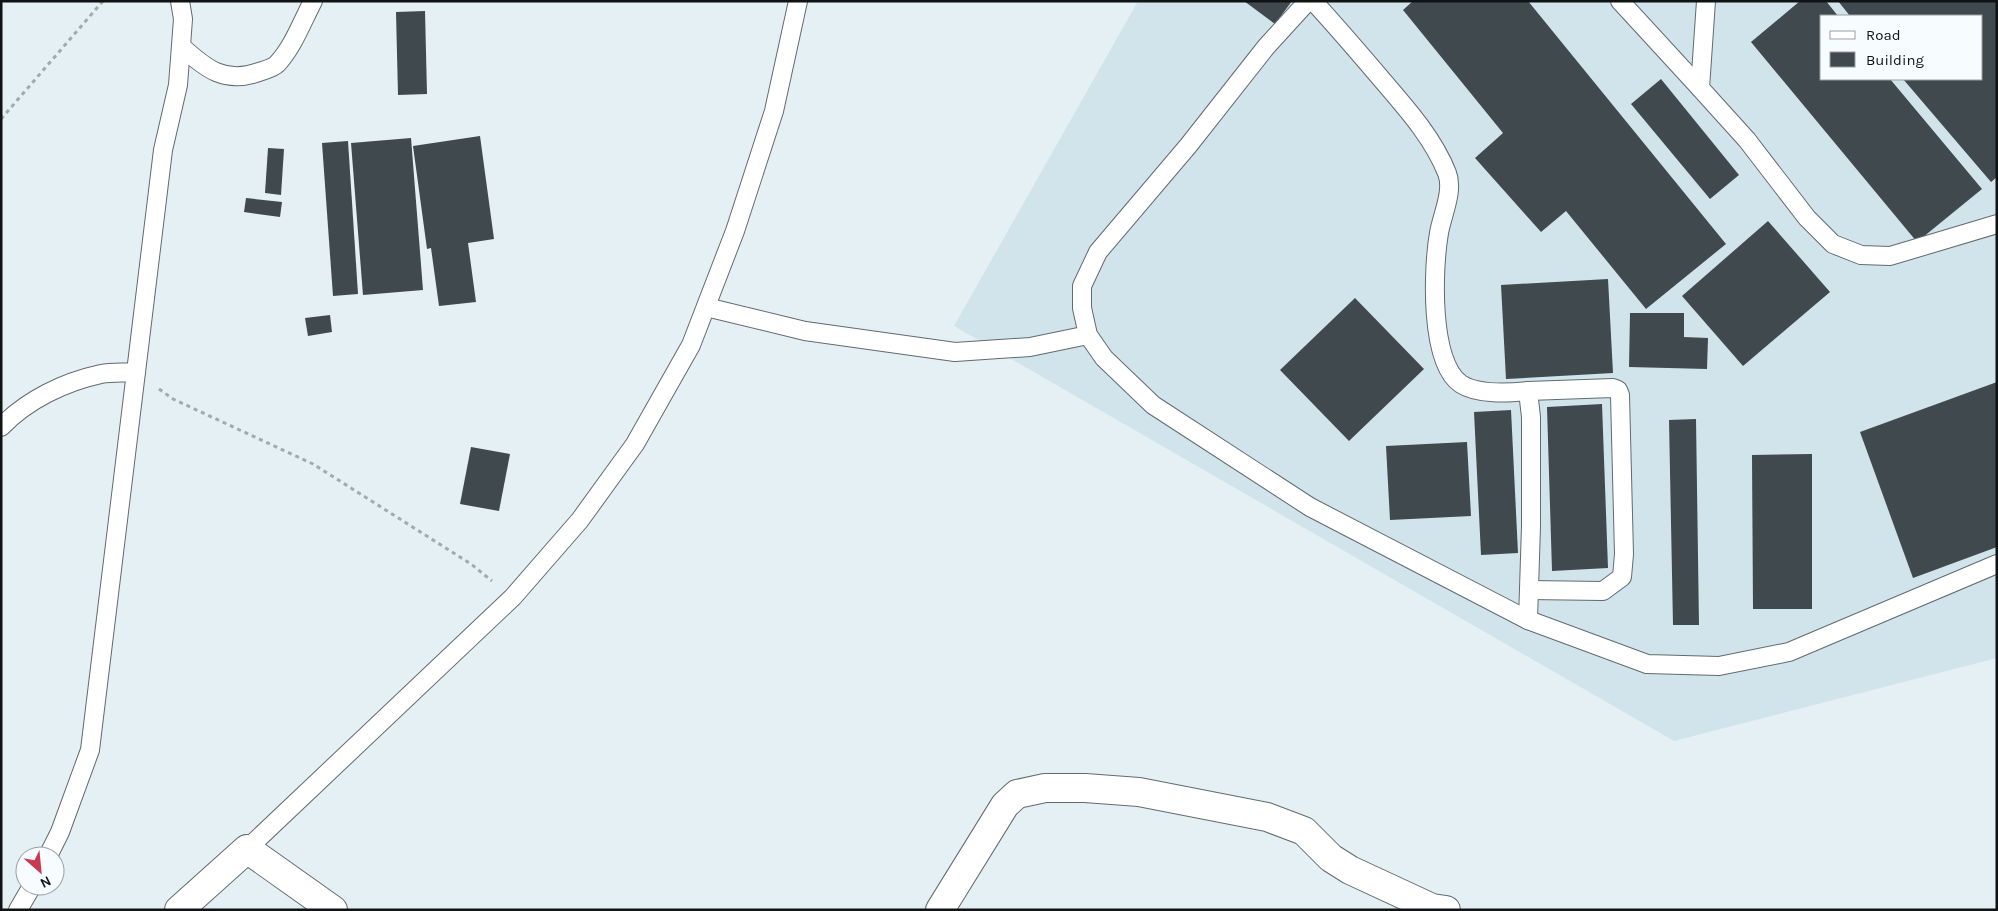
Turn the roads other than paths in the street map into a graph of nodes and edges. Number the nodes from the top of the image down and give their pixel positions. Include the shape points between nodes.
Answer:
1 (180, 1) edge
2 (313, 1) edge
3 (798, 1) edge
4 (1308, 1) edge
5 (1313, 1) edge
6 (1620, 1) edge
7 (1706, 1) edge
8 (182, 47) junction
9 (1700, 88) junction
10 (1997, 224) edge
11 (706, 307) junction
12 (1088, 335) junction
13 (136, 372) junction
14 (1528, 392) junction
15 (1, 428) edge
16 (1997, 564) edge
17 (1529, 590) junction
18 (1528, 620) junction
19 (53, 846) edge
20 (248, 849) junction
21 (26, 896) edge
22 (18, 910) edge
23 (179, 910) edge
24 (332, 910) edge
25 (940, 910) edge
26 (1446, 910) edge

1 - 8 lane
2 - 8 lane via 294,40 276,66 248,76 214,72
3 - 11 lane via 774,111
4 - 12 lane via 1266,47 1098,252 1082,286 1082,308
5 - 14 lane via 1415,118 1448,175 1434,277 1436,320 1448,372 1466,387 1494,392
6 - 9 lane
7 - 9 lane
8 - 13 lane via 178,84 163,150
9 - 10 lane via 1747,140 1807,218 1833,244 1861,255 1890,256
11 - 12 lane via 805,331 955,352 1030,348
11 - 20 lane via 692,346 635,444 580,520 513,596
12 - 18 lane via 1104,358 1153,406 1310,507
13 - 15 lane via 101,374 54,390 16,411
13 - 19 lane via 90,750
14 - 17 lane
14 - 17 lane via 1618,390 1624,554 1622,577 1603,591
16 - 18 lane via 1789,652 1719,666 1647,664
17 - 18 lane
20 - 23 street
20 - 24 street
21 - 22 lane
25 - 26 street via 1004,805 1017,794 1045,788 1139,792 1267,817 1304,832 1331,858 1350,870 1432,908

